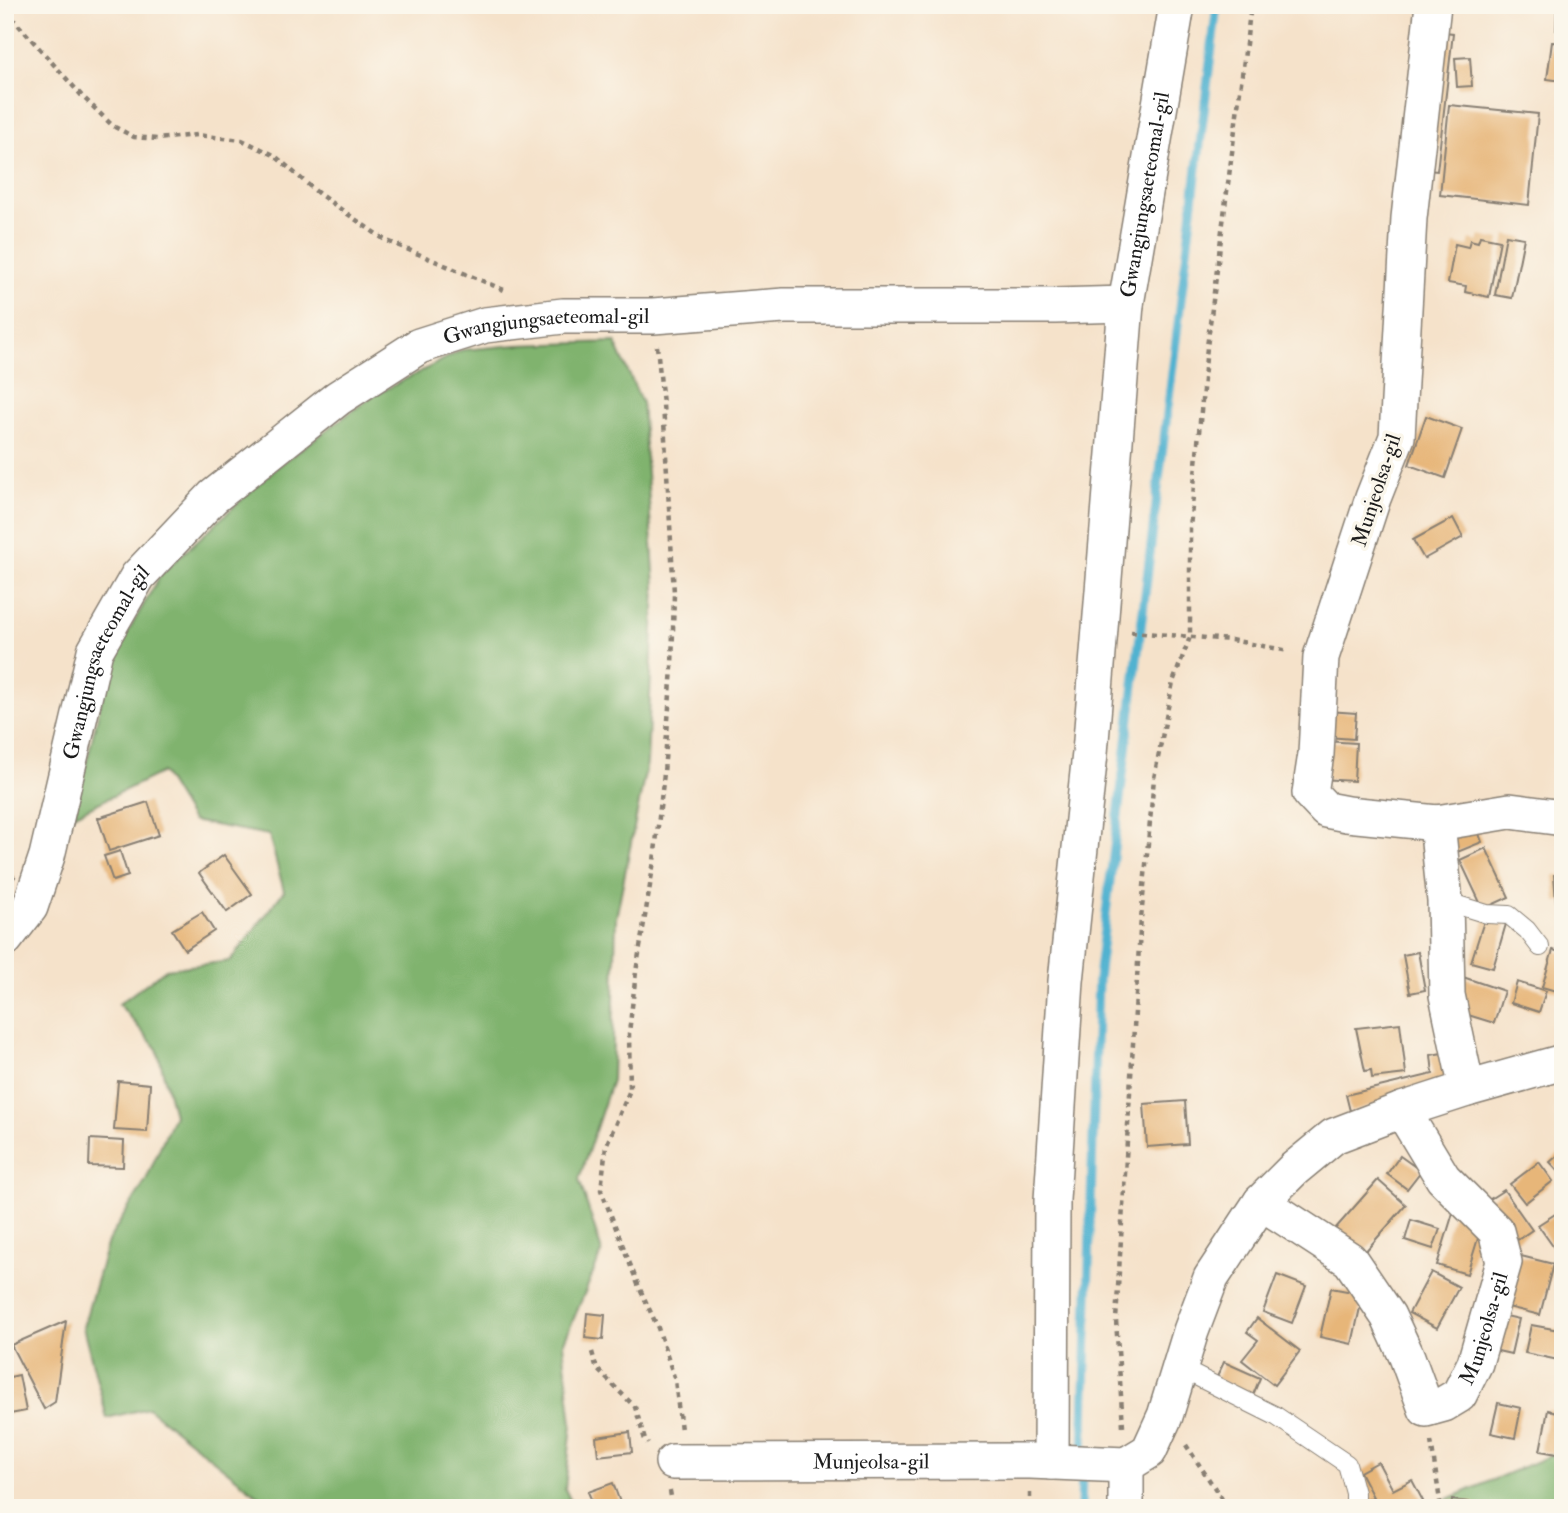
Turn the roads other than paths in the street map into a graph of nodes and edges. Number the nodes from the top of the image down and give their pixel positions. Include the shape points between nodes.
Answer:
1 (1177, 5) edge
2 (1433, 5) edge
3 (1126, 304) junction
4 (1563, 818) edge
5 (1437, 823) junction
6 (1445, 901) junction
7 (5, 939) edge
8 (1539, 947) dead end
9 (1563, 1062) edge
10 (1467, 1088) junction
11 (1402, 1110) junction
12 (1261, 1202) junction
13 (1180, 1368) junction
14 (1059, 1462) junction
15 (1119, 1465) junction
16 (670, 1466) road end
17 (1126, 1508) edge
18 (1355, 1508) edge

1 - 3 street, Gwangjungsaeteomal-gil
2 - 5 street, Munjeolsa-gil via 1409,218 1396,437 1321,657 1310,793 1326,810
3 - 7 street, Gwangjungsaeteomal-gil via 784,306 653,316 562,316 485,324 419,346 338,398 213,497 138,576 95,652 47,856 30,907
3 - 14 street via 1090,753 1066,981 1052,1200
4 - 5 street, Munjeolsa-gil via 1510,811
5 - 6 street
6 - 8 lane via 1487,914 1509,915
6 - 10 street via 1447,995
9 - 10 street
10 - 11 street
11 - 12 street via 1334,1136
11 - 12 street, Munjeolsa-gil via 1443,1178 1496,1231 1504,1262 1475,1363 1459,1395 1426,1409 1388,1316 1350,1260
12 - 13 street via 1211,1278
13 - 15 street via 1149,1451
13 - 18 lane via 1276,1416 1347,1464
14 - 15 street, Munjeolsa-gil
14 - 16 street, Munjeolsa-gil
15 - 17 street

